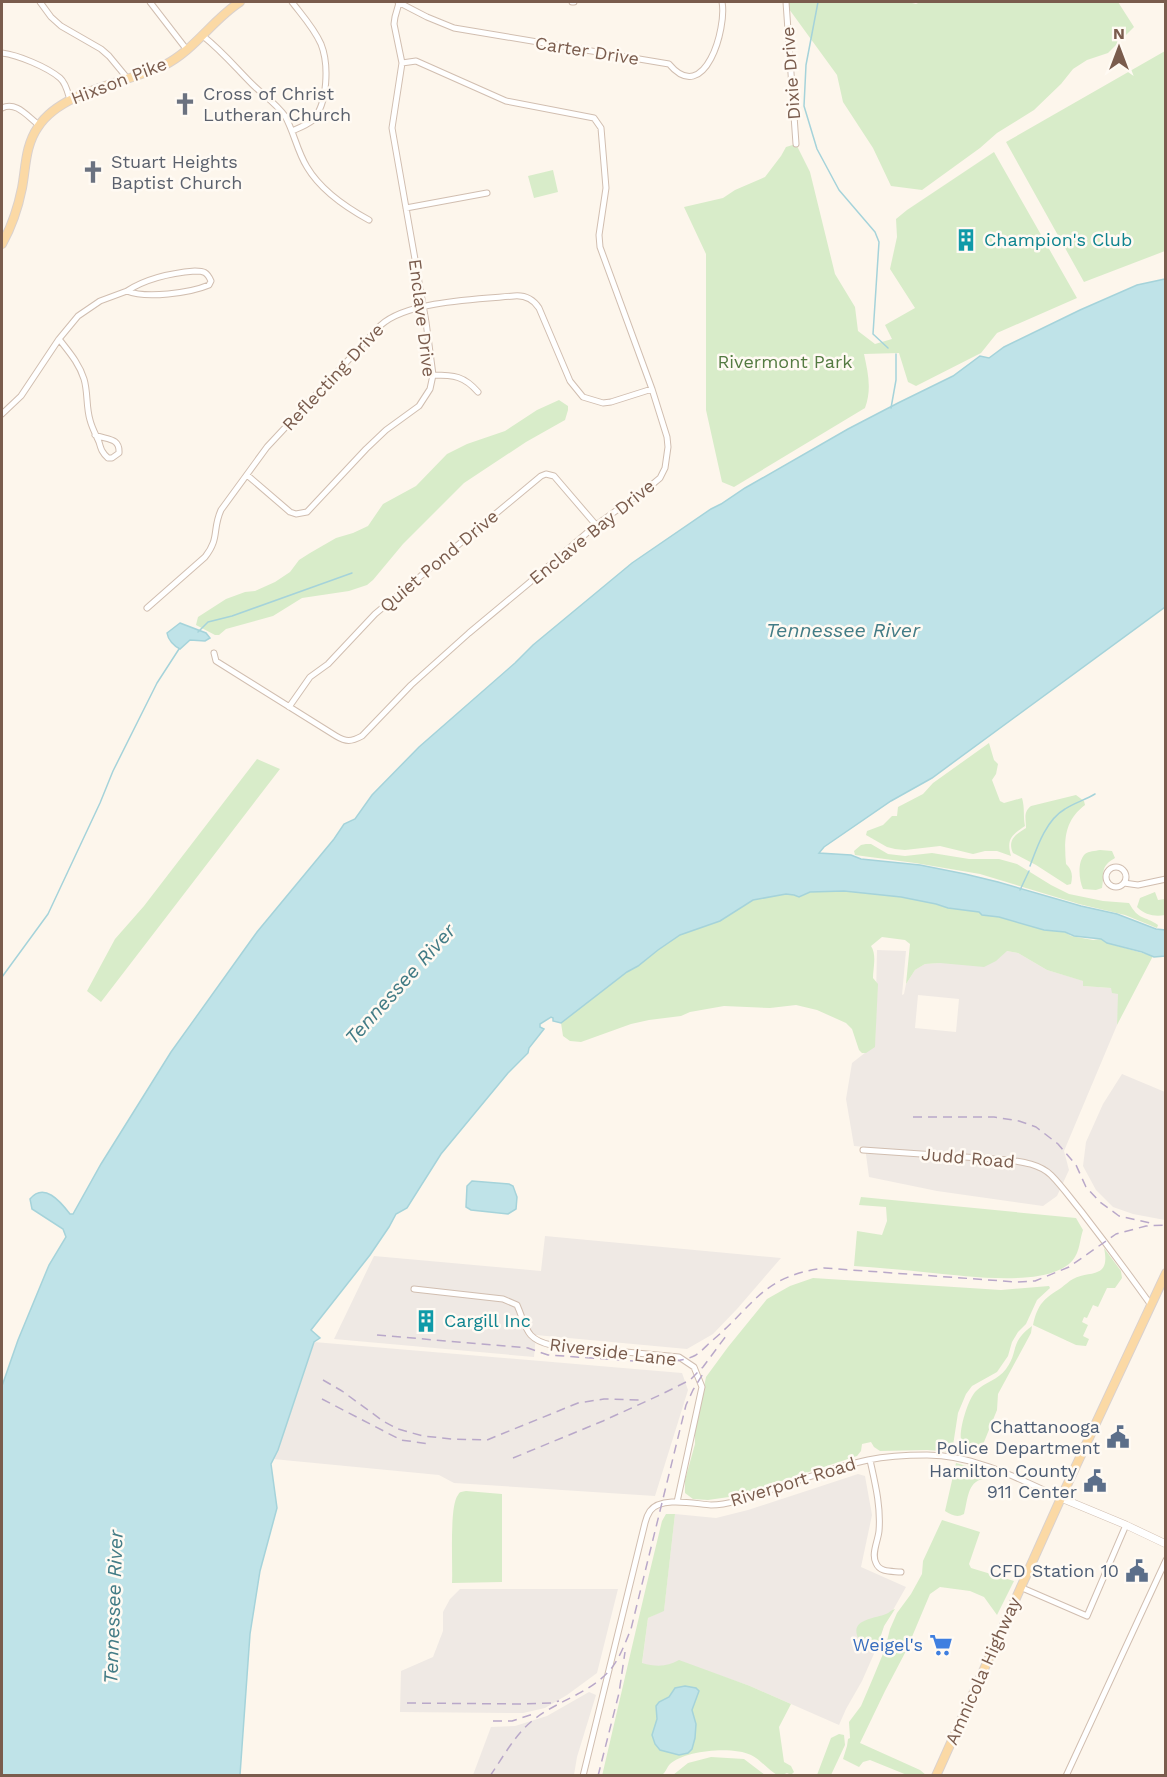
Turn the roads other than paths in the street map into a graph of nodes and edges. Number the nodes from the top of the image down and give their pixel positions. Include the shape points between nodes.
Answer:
1 (40, 2) edge
2 (150, 2) edge
3 (237, 2) edge
4 (292, 2) edge
5 (398, 2) edge
6 (722, 2) edge
7 (786, 2) edge
8 (203, 36) junction
9 (187, 51) junction
10 (2, 53) edge
11 (402, 63) junction
12 (128, 79) junction
13 (70, 100) junction
14 (2, 108) edge
15 (39, 125) junction
16 (292, 131) junction
17 (796, 144) dead end
18 (487, 193) dead end
19 (406, 208) junction
20 (369, 220) dead end
21 (2, 244) edge
22 (127, 291) junction
23 (424, 307) junction
24 (59, 339) junction
25 (433, 375) junction
26 (652, 390) junction
27 (478, 392) dead end
28 (2, 414) edge
29 (95, 435) junction
30 (247, 475) junction
31 (596, 525) junction
32 (147, 608) dead end
33 (214, 653) dead end
34 (289, 707) junction
35 (1166, 879) edge
36 (1124, 883) dead end
37 (863, 1150) dead end
38 (1166, 1273) edge
39 (414, 1289) dead end
40 (1151, 1305) junction
41 (870, 1460) junction
42 (1061, 1498) junction
43 (677, 1502) junction
44 (1126, 1525) junction
45 (1166, 1544) edge
46 (1166, 1560) edge
47 (901, 1572) dead end
48 (1020, 1587) junction
49 (938, 1775) edge
50 (583, 1776) edge
51 (1066, 1776) edge

1 - 12 street via 61,26 110,56
2 - 9 street
3 - 8 main road, Hixson Pike
4 - 16 street via 321,45 326,74 317,114
5 - 6 street, Carter Drive via 454,28 669,64 685,78 701,72 710,60 724,10
5 - 11 street, Enclave Drive via 394,24
7 - 17 street, Dixie Drive
8 - 9 main road, Hixson Pike
8 - 16 street via 278,107
9 - 12 main road, Hixson Pike
10 - 13 street via 26,60 61,79
11 - 19 street, Enclave Drive via 392,128
11 - 26 street, Enclave Bay Drive via 416,61 506,101 594,118 601,128 606,189 600,247
12 - 13 main road, Hixson Pike
13 - 15 main road, Hixson Pike via 49,113
14 - 15 street via 14,105
15 - 21 main road, Hixson Pike via 26,153 22,188
16 - 20 street via 313,176
18 - 19 street
19 - 23 street, Enclave Drive
22 - 22 street via 170,274 195,271 204,271 211,281 186,292
22 - 24 street via 100,301 78,316
23 - 25 street, Enclave Drive
23 - 26 street, Reflecting Drive via 526,297 539,308 570,381 583,397 611,402
23 - 30 street, Reflecting Drive via 397,314 381,325 267,447
24 - 28 street via 21,396
24 - 29 street via 81,370
25 - 27 street via 458,377
25 - 30 street, Enclave Drive via 419,406 386,430 307,512 290,512
26 - 31 street, Enclave Bay Drive via 667,437 665,468 648,488
29 - 29 street via 108,458 119,453 118,443
30 - 32 street, Reflecting Drive via 221,510 215,541 205,557
31 - 34 street, Enclave Bay Drive via 419,677 362,736 345,741
31 - 34 street, Quiet Pond Drive via 554,476 541,476 375,614 333,660 310,677
33 - 34 street, Enclave Bay Drive via 216,661
35 - 36 street via 1138,885
37 - 40 street, Judd Road via 1008,1160 1037,1167 1050,1174 1070,1197
38 - 40 main road, Amnicola Highway
39 - 43 street, Riverside Lane via 504,1299 517,1305 529,1335 539,1342 679,1357 694,1367 702,1387
40 - 42 main road, Amnicola Highway
41 - 42 street, Riverport Road via 929,1455 971,1461
41 - 43 street, Riverport Road via 716,1505
41 - 47 street via 880,1507 873,1557 884,1571
42 - 44 street
42 - 48 main road, Amnicola Highway
43 - 50 street, Riverport Road via 657,1505 650,1510 645,1523
44 - 45 street
44 - 48 street via 1088,1616
46 - 51 street
48 - 49 main road, Amnicola Highway

